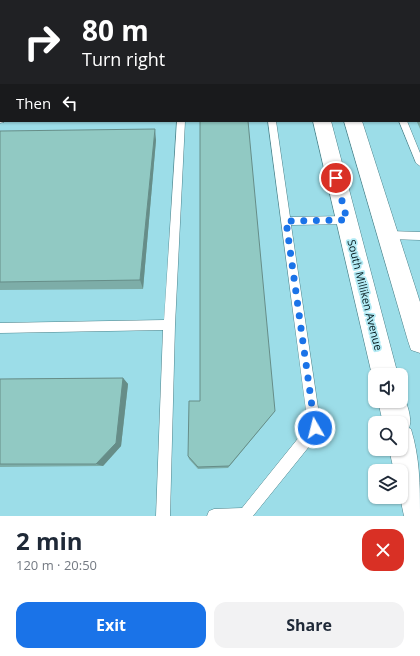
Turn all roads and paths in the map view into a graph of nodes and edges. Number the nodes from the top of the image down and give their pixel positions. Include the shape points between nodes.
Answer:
1 (181, 122) edge
2 (272, 122) edge
3 (322, 122) edge
4 (352, 122) edge
5 (402, 122) edge
6 (420, 163) edge
7 (347, 220) junction
8 (286, 221) junction
9 (389, 236) junction
10 (420, 236) edge
11 (169, 325) junction
12 (0, 328) edge
13 (420, 341) edge
14 (383, 368) edge
15 (405, 456) edge
16 (163, 516) edge
17 (214, 516) edge
18 (420, 516) edge

1 - 11 lane
2 - 8 lane
3 - 7 main road, South Milliken Avenue
4 - 9 main road
5 - 6 lane
7 - 8 lane
7 - 14 main road, South Milliken Avenue
8 - 17 lane via 315,428 245,515
9 - 10 lane
9 - 13 main road
11 - 12 lane
11 - 16 lane
15 - 18 main road

